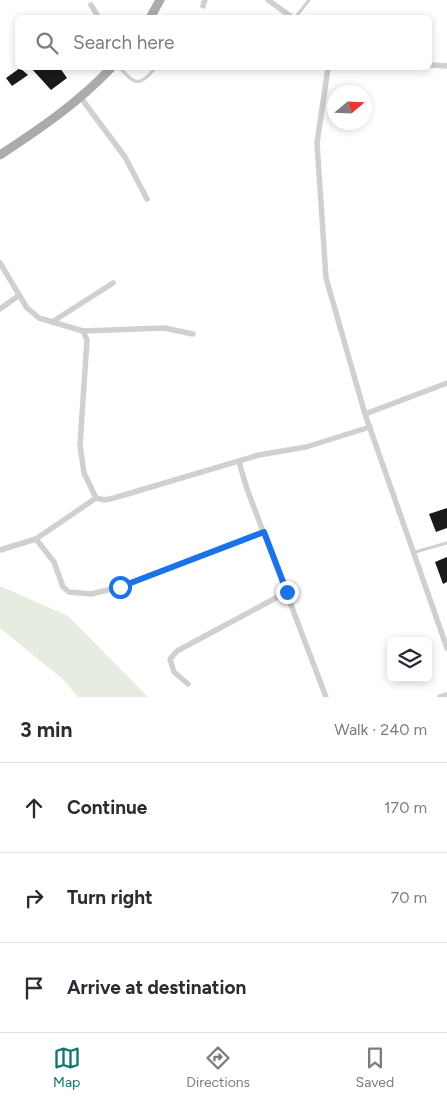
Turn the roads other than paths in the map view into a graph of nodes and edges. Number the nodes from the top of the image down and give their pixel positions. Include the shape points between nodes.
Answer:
1 (160, 0) edge
2 (268, 0) edge
3 (309, 0) edge
4 (91, 5) dead end
5 (97, 15) edge
6 (153, 15) edge
7 (290, 15) edge
8 (296, 15) edge
9 (432, 65) edge
10 (447, 66) edge
11 (109, 70) edge
12 (122, 70) edge
13 (153, 70) edge
14 (328, 70) edge
15 (81, 98) junction
16 (0, 155) edge
17 (147, 198) dead end
18 (0, 264) edge
19 (113, 283) dead end
20 (18, 296) junction
21 (0, 309) edge
22 (52, 322) junction
23 (83, 331) junction
24 (193, 334) dead end
25 (447, 383) edge
26 (365, 414) junction
27 (370, 427) junction
28 (239, 462) junction
29 (96, 498) junction
30 (264, 532) junction
31 (36, 539) junction
32 (447, 543) edge
33 (0, 550) edge
34 (415, 552) junction
35 (287, 592) junction
36 (447, 648) edge
37 (188, 684) dead end
38 (447, 695) edge
39 (326, 697) edge
40 (440, 697) edge

1 - 6 main road
2 - 7 street
3 - 8 lane
4 - 5 street
9 - 10 street
11 - 15 main road
12 - 13 lane via 137,82 145,80
14 - 26 street via 317,142 326,278
15 - 16 main road via 57,118
15 - 17 street via 125,157
18 - 20 street
19 - 22 street
20 - 21 street
20 - 22 street via 39,318
22 - 23 street
23 - 24 street via 164,328
23 - 29 street via 87,340 80,445 84,474
25 - 26 street
26 - 27 street
27 - 28 street via 306,447 275,451
27 - 34 street
28 - 29 street via 114,498
28 - 30 street
29 - 31 street
30 - 31 street via 120,587 91,594 69,592 63,587 54,562
30 - 35 street
31 - 33 street
32 - 34 lane
34 - 36 street
35 - 37 street via 177,651 170,659 174,672
35 - 39 street
38 - 40 street

